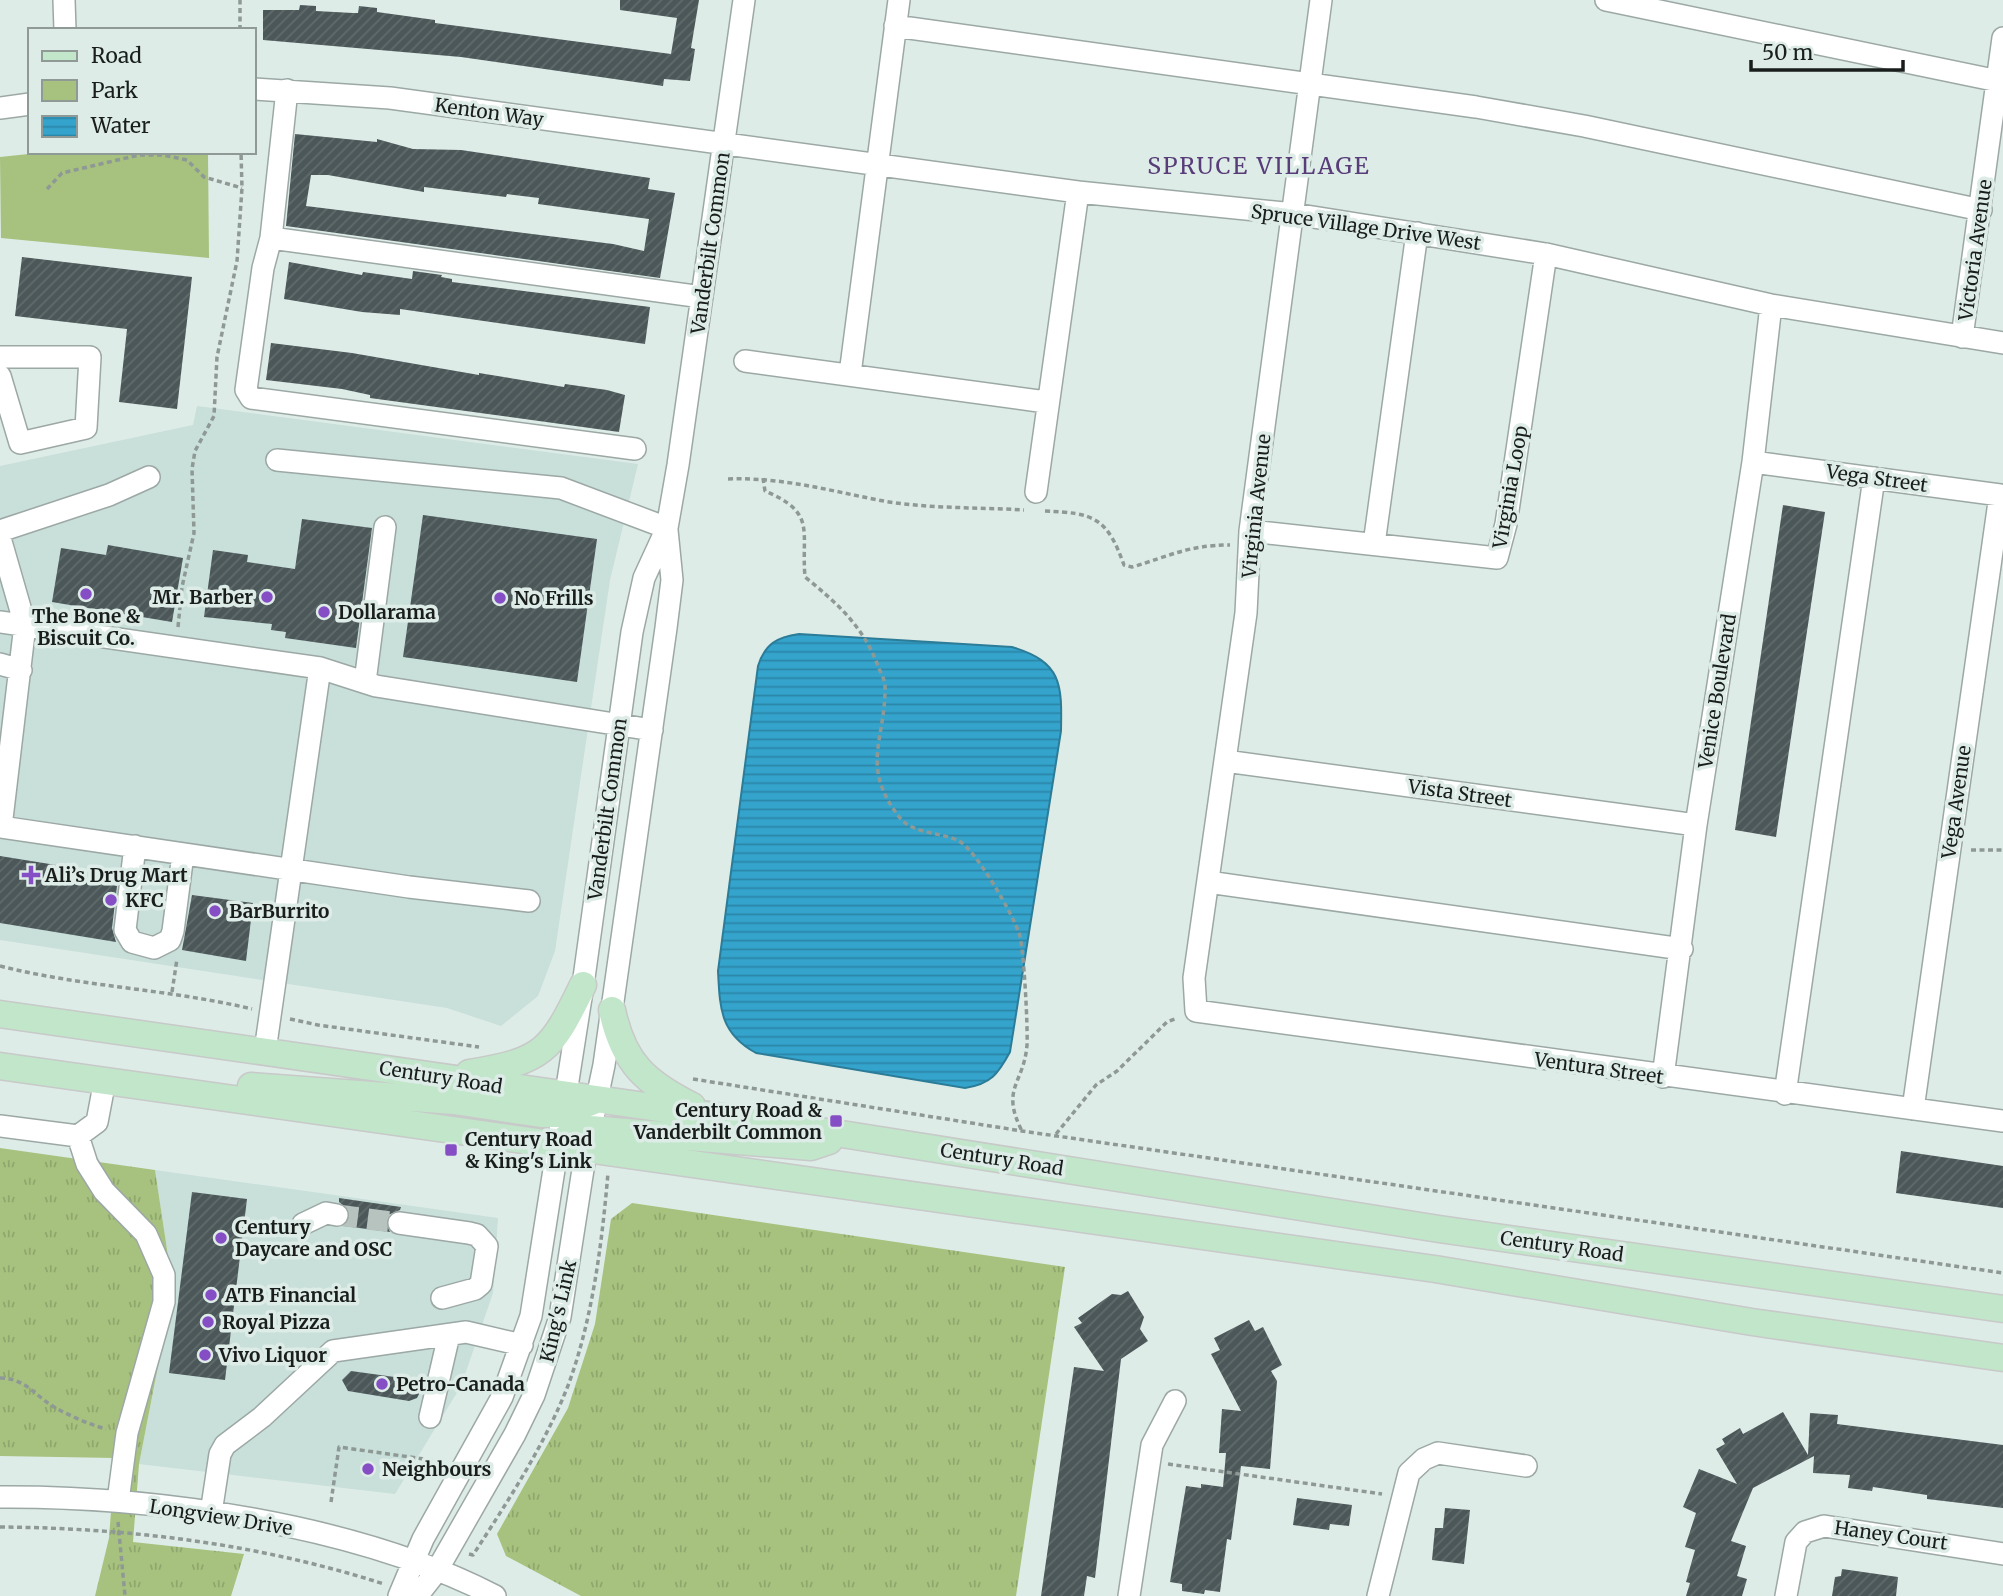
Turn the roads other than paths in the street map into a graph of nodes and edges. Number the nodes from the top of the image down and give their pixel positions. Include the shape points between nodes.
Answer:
1 (64, 0) edge
2 (744, 0) edge
3 (899, 0) edge
4 (1321, 0) edge
5 (1606, 0) edge
6 (895, 26) junction
7 (65, 28) edge
8 (2003, 38) edge
9 (2000, 82) edge
10 (1312, 85) junction
11 (256, 89) edge
12 (287, 90) junction
13 (28, 104) edge
14 (0, 108) edge
15 (724, 145) junction
16 (879, 165) junction
17 (1078, 192) junction
18 (1981, 210) junction
19 (1294, 214) junction
20 (1417, 233) junction
21 (271, 238) junction
22 (1546, 254) junction
23 (702, 297) junction
24 (1771, 305) junction
25 (1962, 337) junction
26 (2003, 343) edge
27 (0, 357) edge
28 (745, 360) dead end
29 (850, 374) junction
30 (0, 376) edge
31 (1046, 402) junction
32 (635, 449) dead end
33 (277, 460) dead end
34 (1753, 462) junction
35 (149, 477) dead end
36 (1874, 478) junction
37 (2000, 495) joint
38 (1036, 504) road end
39 (385, 527) dead end
40 (667, 528) junction
41 (0, 531) edge
42 (0, 538) edge
43 (1250, 538) junction
44 (1374, 544) junction
45 (0, 622) edge
46 (24, 625) junction
47 (0, 664) edge
48 (320, 667) junction
49 (14, 679) edge
50 (365, 682) junction
51 (618, 724) junction
52 (652, 730) junction
53 (1225, 761) junction
54 (1696, 825) junction
55 (0, 827) edge
56 (135, 846) junction
57 (183, 854) junction
58 (291, 870) junction
59 (1208, 882) junction
60 (529, 901) dead end
61 (1682, 949) junction
62 (583, 985) junction
63 (0, 996) edge
64 (612, 1010) junction
65 (1196, 1011) joint
66 (0, 1014) edge
67 (90, 1027) junction
68 (265, 1051) junction
69 (0, 1066) edge
70 (443, 1077) junction
71 (1663, 1077) junction
72 (114, 1082) junction
73 (1784, 1094) junction
74 (598, 1100) junction
75 (563, 1104) junction
76 (1913, 1109) junction
77 (712, 1116) junction
78 (2003, 1121) edge
79 (0, 1126) edge
80 (848, 1135) junction
81 (78, 1136) junction
82 (588, 1139) junction
83 (557, 1145) junction
84 (337, 1215) tunnel mouth
85 (399, 1223) tunnel mouth
86 (303, 1224) dead end
87 (442, 1298) dead end
88 (2003, 1309) edge
89 (449, 1335) junction
90 (522, 1345) junction
91 (2003, 1358) edge
92 (1175, 1401) dead end
93 (430, 1417) dead end
94 (1526, 1466) dead end
95 (0, 1497) edge
96 (118, 1500) junction
97 (211, 1513) junction
98 (2003, 1554) edge
99 (411, 1562) junction
100 (436, 1572) junction
101 (405, 1594) edge
102 (495, 1596) edge
103 (1129, 1596) edge
104 (1378, 1596) edge
105 (1786, 1596) edge

1 - 7 street
2 - 15 street, Vanderbilt Common
3 - 6 street
4 - 10 street, Virginia Avenue
5 - 9 street
6 - 10 street
6 - 16 street
8 - 9 street, Victoria Avenue
9 - 18 street, Victoria Avenue
10 - 18 street via 1584,126
10 - 19 street, Virginia Avenue
11 - 12 street, Kenton Way
12 - 15 street, Kenton Way via 390,98
12 - 21 street
13 - 14 street
15 - 16 street, Spruce Village Drive West
15 - 23 street, Vanderbilt Common
16 - 17 street, Spruce Village Drive West
16 - 29 street
17 - 19 street, Spruce Village Drive West
17 - 31 street
18 - 25 street, Victoria Avenue
19 - 20 street, Spruce Village Drive West
19 - 43 street, Virginia Avenue
20 - 22 street, Spruce Village Drive West
20 - 44 street
21 - 23 street
21 - 32 street via 246,390 251,398
22 - 24 street, Spruce Village Drive West
22 - 44 street, Virginia Loop via 1497,558
23 - 40 street, Vanderbilt Common
24 - 25 street, Spruce Village Drive West
24 - 34 street, Venice Boulevard
25 - 26 street, Spruce Village Drive West
27 - 30 street via 90,357 86,428 20,443
28 - 29 street
29 - 31 street
31 - 38 street
33 - 40 street via 561,488
34 - 36 street, Vega Street
34 - 54 street, Venice Boulevard
35 - 41 street
36 - 37 street, Vega Street
36 - 73 street
37 - 76 street, Vega Avenue
39 - 50 street
40 - 51 street, Vanderbilt Common via 644,578
40 - 52 street, Vanderbilt Common via 672,580
42 - 46 street
43 - 44 street, Virginia Loop
43 - 53 street, Virginia Avenue via 1247,612
45 - 46 street
46 - 48 street
46 - 49 street
47 - 49 street
48 - 50 street
48 - 58 street
49 - 55 street
50 - 51 street
51 - 52 street
51 - 62 street, Vanderbilt Common
52 - 64 street, Vanderbilt Common
53 - 54 street, Vista Street
53 - 59 street, Virginia Avenue
54 - 61 street, Venice Boulevard
55 - 56 street
56 - 57 street
56 - 57 street via 125,930 132,942 154,948 170,940 173,931
57 - 58 street
58 - 60 street
58 - 68 street
59 - 61 street
59 - 65 street, Virginia Avenue via 1194,978
61 - 71 street, Venice Boulevard
62 - 70 main road via 552,1043 513,1066
62 - 75 street, Vanderbilt Common
63 - 67 main road
64 - 74 street, Vanderbilt Common
64 - 77 main road via 618,1040 645,1078
65 - 71 street, Ventura Street
66 - 67 main road, Century Road
67 - 68 main road, Century Road
68 - 70 main road, Century Road
69 - 72 main road
70 - 75 main road, Century Road
71 - 73 street, Ventura Street
72 - 75 main road via 282,1087 454,1101 541,1114
72 - 81 street via 97,1122
72 - 83 main road
73 - 76 street, Ventura Street
74 - 75 main road
74 - 77 main road, Century Road
74 - 82 street, King's Link
75 - 83 street, King's Link
76 - 78 street, Ventura Street
77 - 80 main road, Century Road
79 - 81 street
80 - 82 main road via 811,1147
80 - 88 main road, Century Road via 1439,1229
81 - 96 street via 87,1164 104,1191 146,1234 164,1275 164,1302 127,1433
82 - 83 main road via 573,1133
82 - 91 main road
82 - 100 street, King's Link via 567,1285 550,1354 515,1434
83 - 90 street, King's Link via 538,1278
84 - 86 street via 326,1213
85 - 87 street via 477,1235 487,1246 481,1284
89 - 90 street via 466,1332
89 - 93 street
89 - 97 street via 333,1352 262,1418 225,1445
90 - 99 street, King's Link via 502,1397
92 - 103 street via 1160,1425 1149,1461
94 - 104 street via 1438,1453 1409,1472
95 - 96 street, Longview Drive
96 - 97 street, Longview Drive
97 - 99 street, Longview Drive via 327,1536
98 - 105 street, Haney Court via 1815,1527 1796,1542
99 - 100 street, Longview Drive
99 - 101 street, King's Link
100 - 101 street, King's Link
100 - 102 street, Longview Drive

